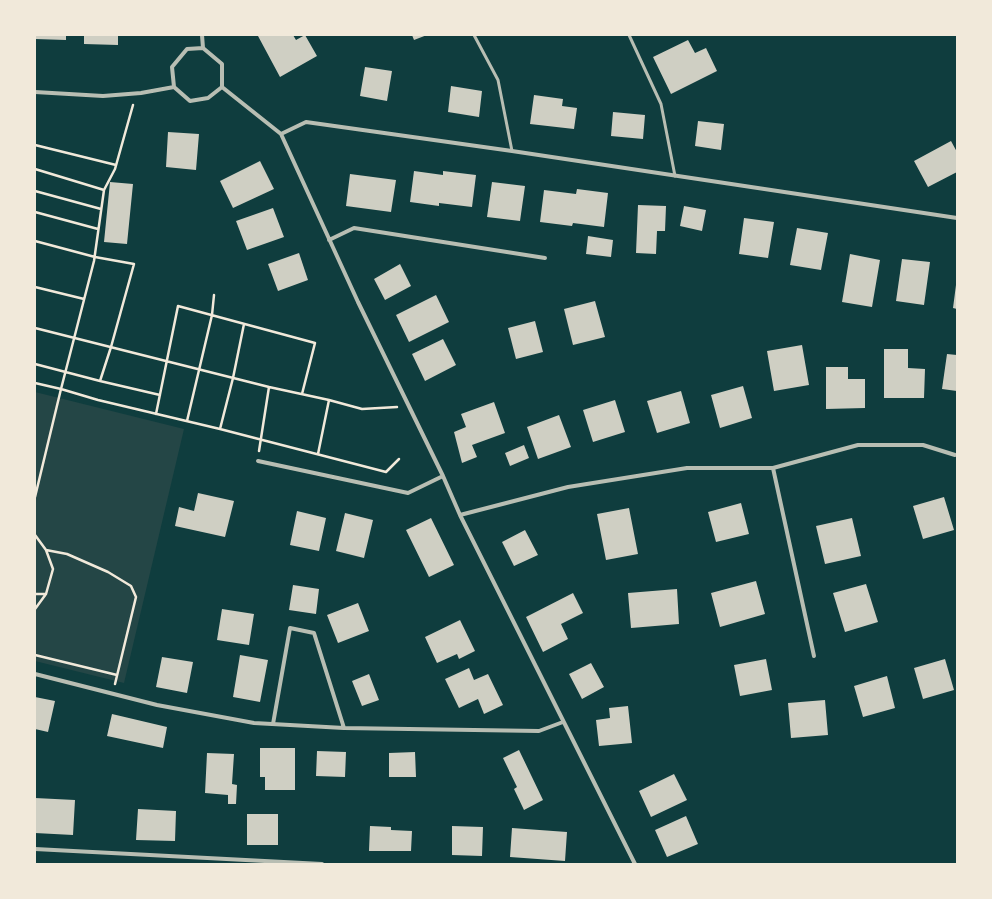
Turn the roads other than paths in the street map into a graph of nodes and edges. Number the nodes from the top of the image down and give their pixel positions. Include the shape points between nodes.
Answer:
1 (202, 35) edge
2 (474, 35) edge
3 (629, 35) edge
4 (203, 48) junction
5 (174, 87) junction
6 (222, 87) junction
7 (35, 92) edge
8 (281, 134) junction
9 (512, 151) junction
10 (675, 176) junction
11 (957, 218) edge
12 (329, 240) junction
13 (545, 258) dead end
14 (955, 455) dead end
15 (258, 461) road end
16 (773, 468) junction
17 (443, 476) junction
18 (460, 516) junction
19 (814, 656) dead end
20 (35, 674) edge
21 (563, 722) junction
22 (272, 724) junction
23 (344, 728) junction
24 (35, 850) edge
25 (322, 864) edge
26 (635, 864) edge

1 - 4 street
2 - 9 lane via 498,80
3 - 10 lane via 661,104
4 - 5 street via 187,49 172,67
4 - 6 street via 222,64
5 - 6 street via 190,101 208,98
5 - 7 street via 103,96
6 - 8 street
8 - 9 street via 306,122
8 - 12 street
9 - 10 street
10 - 11 street
12 - 13 street via 354,228
12 - 17 street
14 - 16 street via 923,445 858,445
15 - 17 street via 408,493
16 - 18 street via 687,468 568,487
16 - 19 street
17 - 18 street
18 - 21 street
20 - 22 street via 157,705
21 - 23 street via 539,731
21 - 26 street
22 - 23 street
22 - 23 street via 290,628 314,632
24 - 25 street

